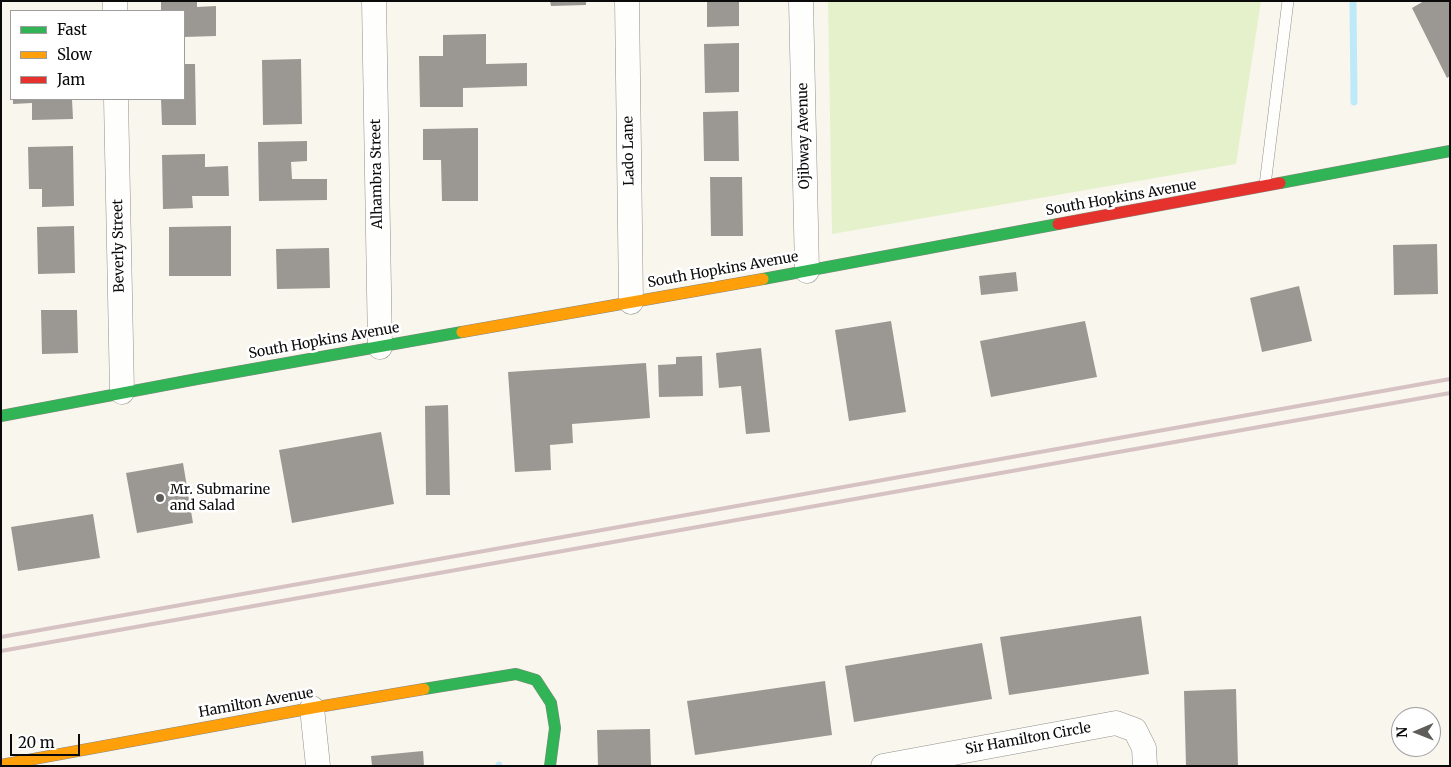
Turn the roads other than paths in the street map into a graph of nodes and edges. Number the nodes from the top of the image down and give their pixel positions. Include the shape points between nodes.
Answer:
1 (374, 1) edge
2 (627, 1) edge
3 (801, 1) edge
4 (1288, 1) edge
5 (116, 100) edge
6 (1450, 151) edge
7 (1265, 187) junction
8 (807, 271) junction
9 (631, 302) junction
10 (380, 346) junction
11 (122, 392) junction
12 (1, 416) edge
13 (312, 708) junction
14 (45, 761) edge
15 (1, 765) edge
16 (318, 766) edge
17 (550, 766) edge
18 (883, 766) edge
19 (1145, 766) edge

1 - 10 street, Alhambra Street
2 - 9 street, Lado Lane
3 - 8 street, Ojibway Avenue
4 - 7 lane
5 - 11 street, Beverly Street
6 - 7 street, South Hopkins Avenue
7 - 8 street, South Hopkins Avenue
8 - 9 street, South Hopkins Avenue
9 - 10 street, South Hopkins Avenue
10 - 11 street, South Hopkins Avenue
11 - 12 street, South Hopkins Avenue
13 - 14 street, Hamilton Avenue
13 - 16 street
13 - 17 street, Hamilton Avenue via 516,674 536,680 551,703 555,728
14 - 15 street, Hamilton Avenue
18 - 19 street, Sir Hamilton Circle via 1116,723 1135,730 1144,748

